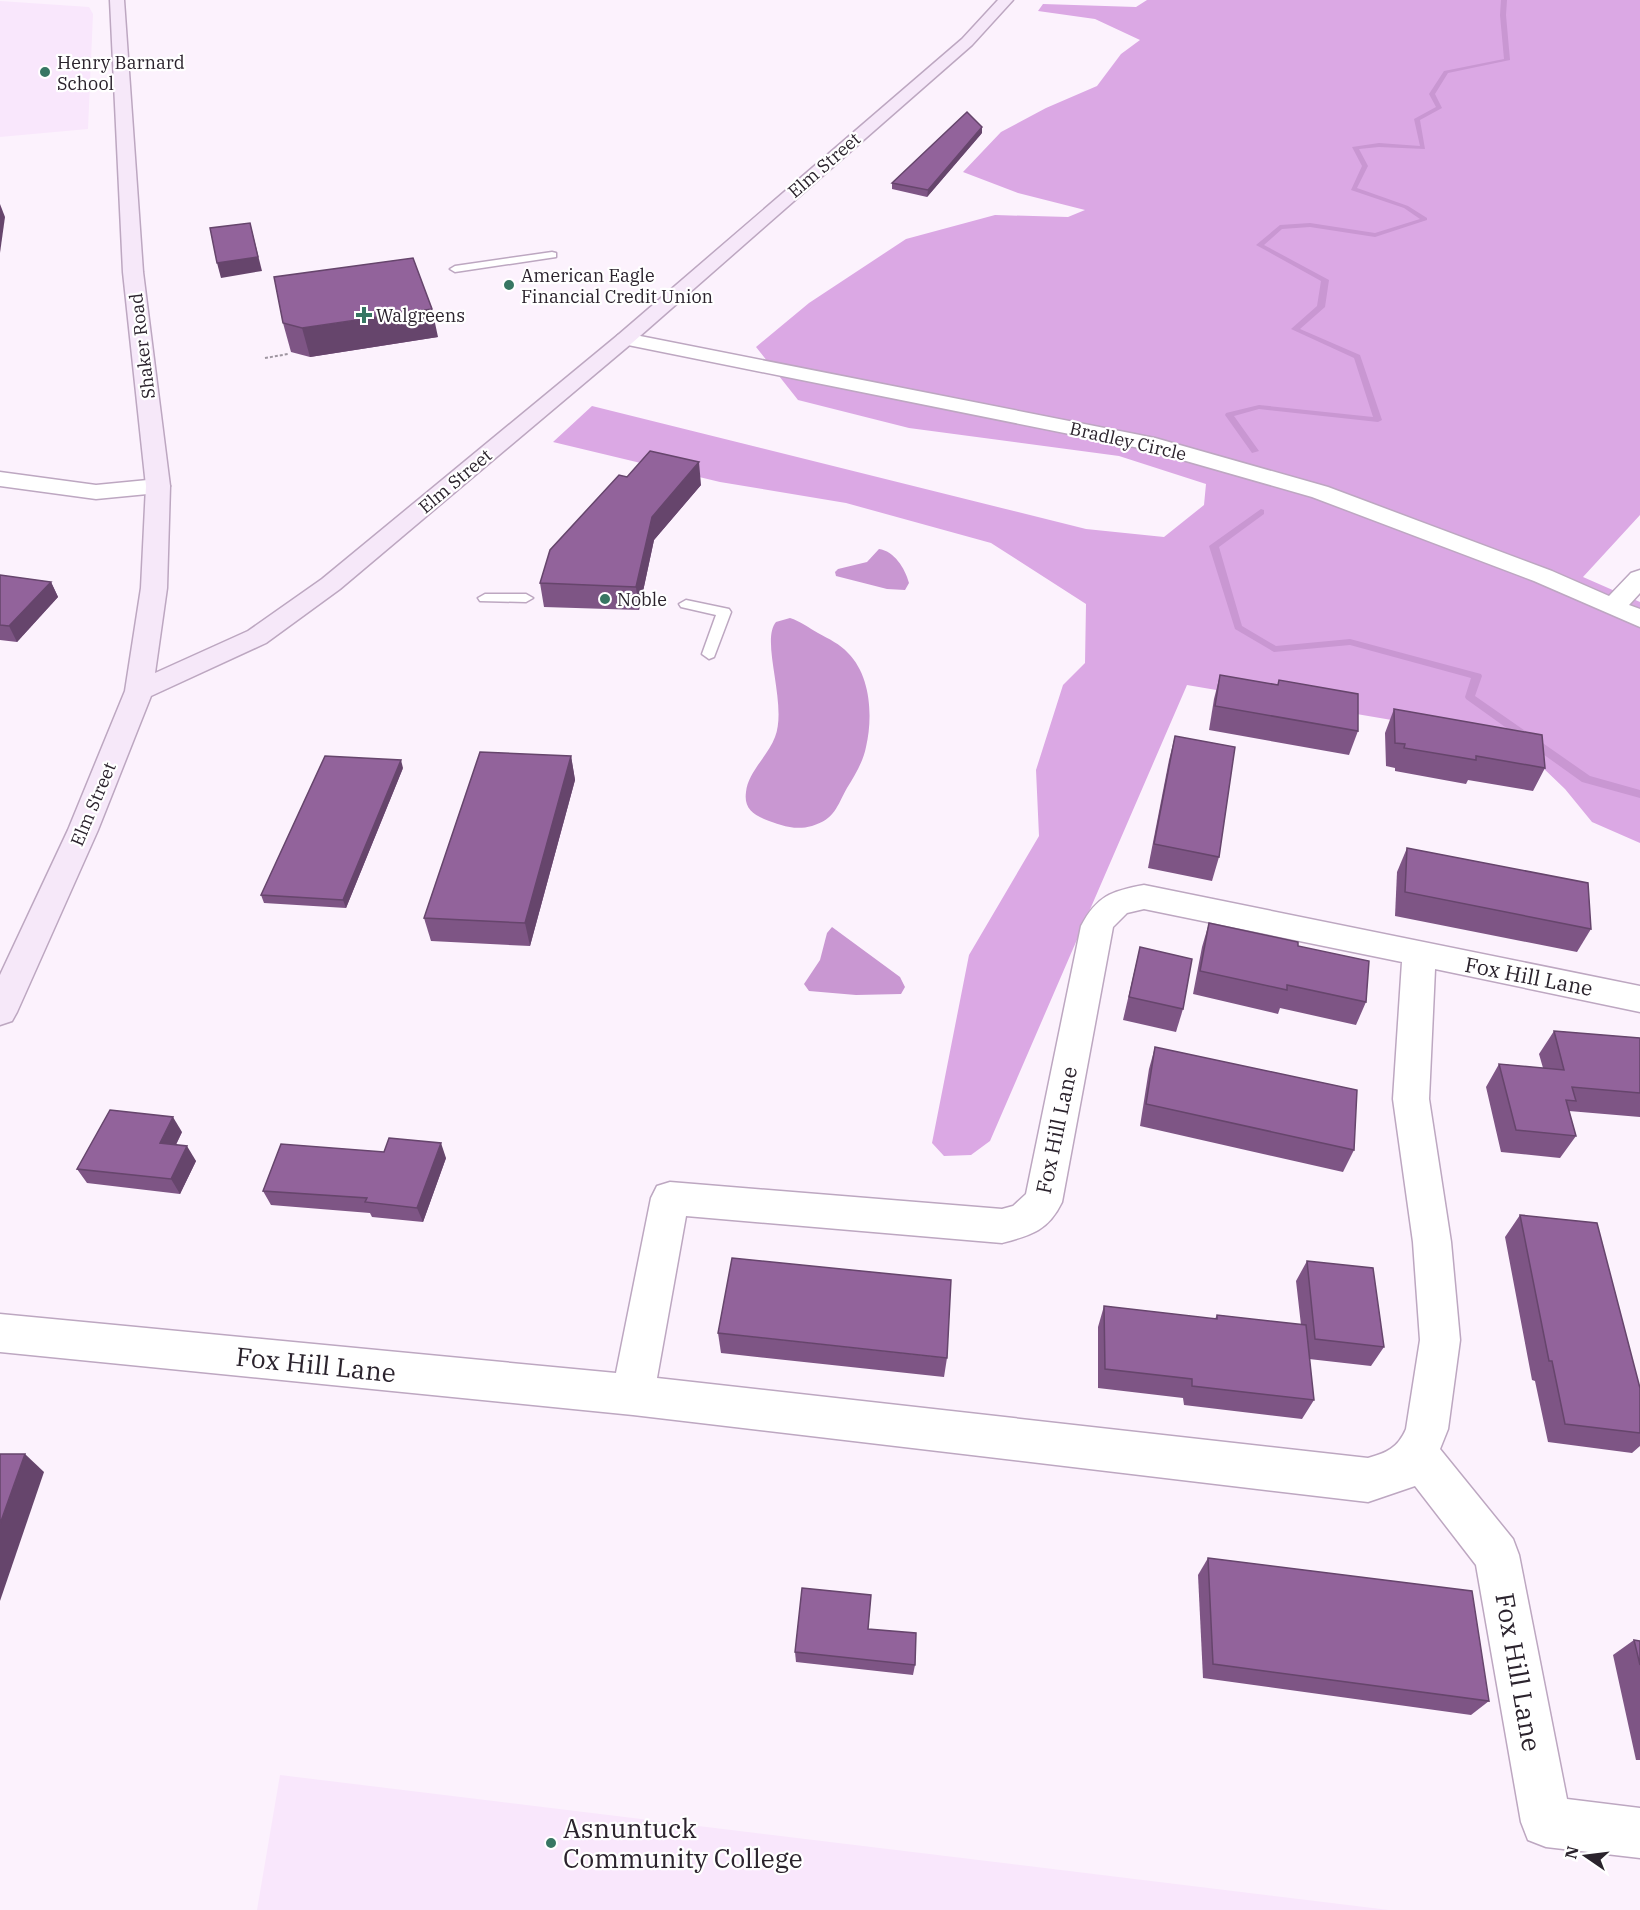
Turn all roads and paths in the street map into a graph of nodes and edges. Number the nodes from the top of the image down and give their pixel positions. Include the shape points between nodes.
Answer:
1 (117, 0) edge
2 (1006, 0) edge
3 (552, 255) dead end
4 (455, 270) dead end
5 (625, 339) junction
6 (288, 354) edge
7 (265, 358) dead end
8 (0, 479) edge
9 (158, 486) junction
10 (1640, 578) edge
11 (485, 597) dead end
12 (526, 598) dead end
13 (686, 604) dead end
14 (1613, 607) junction
15 (1640, 619) edge
16 (710, 654) dead end
17 (139, 690) junction
18 (1419, 954) junction
19 (1640, 999) edge
20 (0, 1012) edge
21 (0, 1333) edge
22 (633, 1395) junction
23 (1417, 1454) junction
24 (1640, 1833) edge

1 - 9 main road, Shaker Road via 133,272
2 - 5 main road, Elm Street via 967,42
3 - 4 lane
5 - 14 street, Bradley Circle via 1147,443 1320,492 1543,576
5 - 17 main road, Elm Street via 331,585 257,637
6 - 7 path
8 - 9 street via 96,492
9 - 17 main road, Shaker Road via 154,588
10 - 14 street
11 - 12 lane
13 - 16 lane via 724,612
14 - 15 street, Bradley Circle
17 - 20 main road, Elm Street via 83,830
18 - 19 street, Fox Hill Lane
18 - 22 street, Fox Hill Lane via 1144,897 1114,905 1106,910 1097,926 1043,1202 1025,1220 1002,1226 670,1198
18 - 23 street via 1411,1099 1432,1242 1440,1340 1427,1429
21 - 22 street, Fox Hill Lane
22 - 23 street, Fox Hill Lane via 1368,1480 1401,1470
23 - 24 street, Fox Hill Lane via 1497,1555 1546,1822

